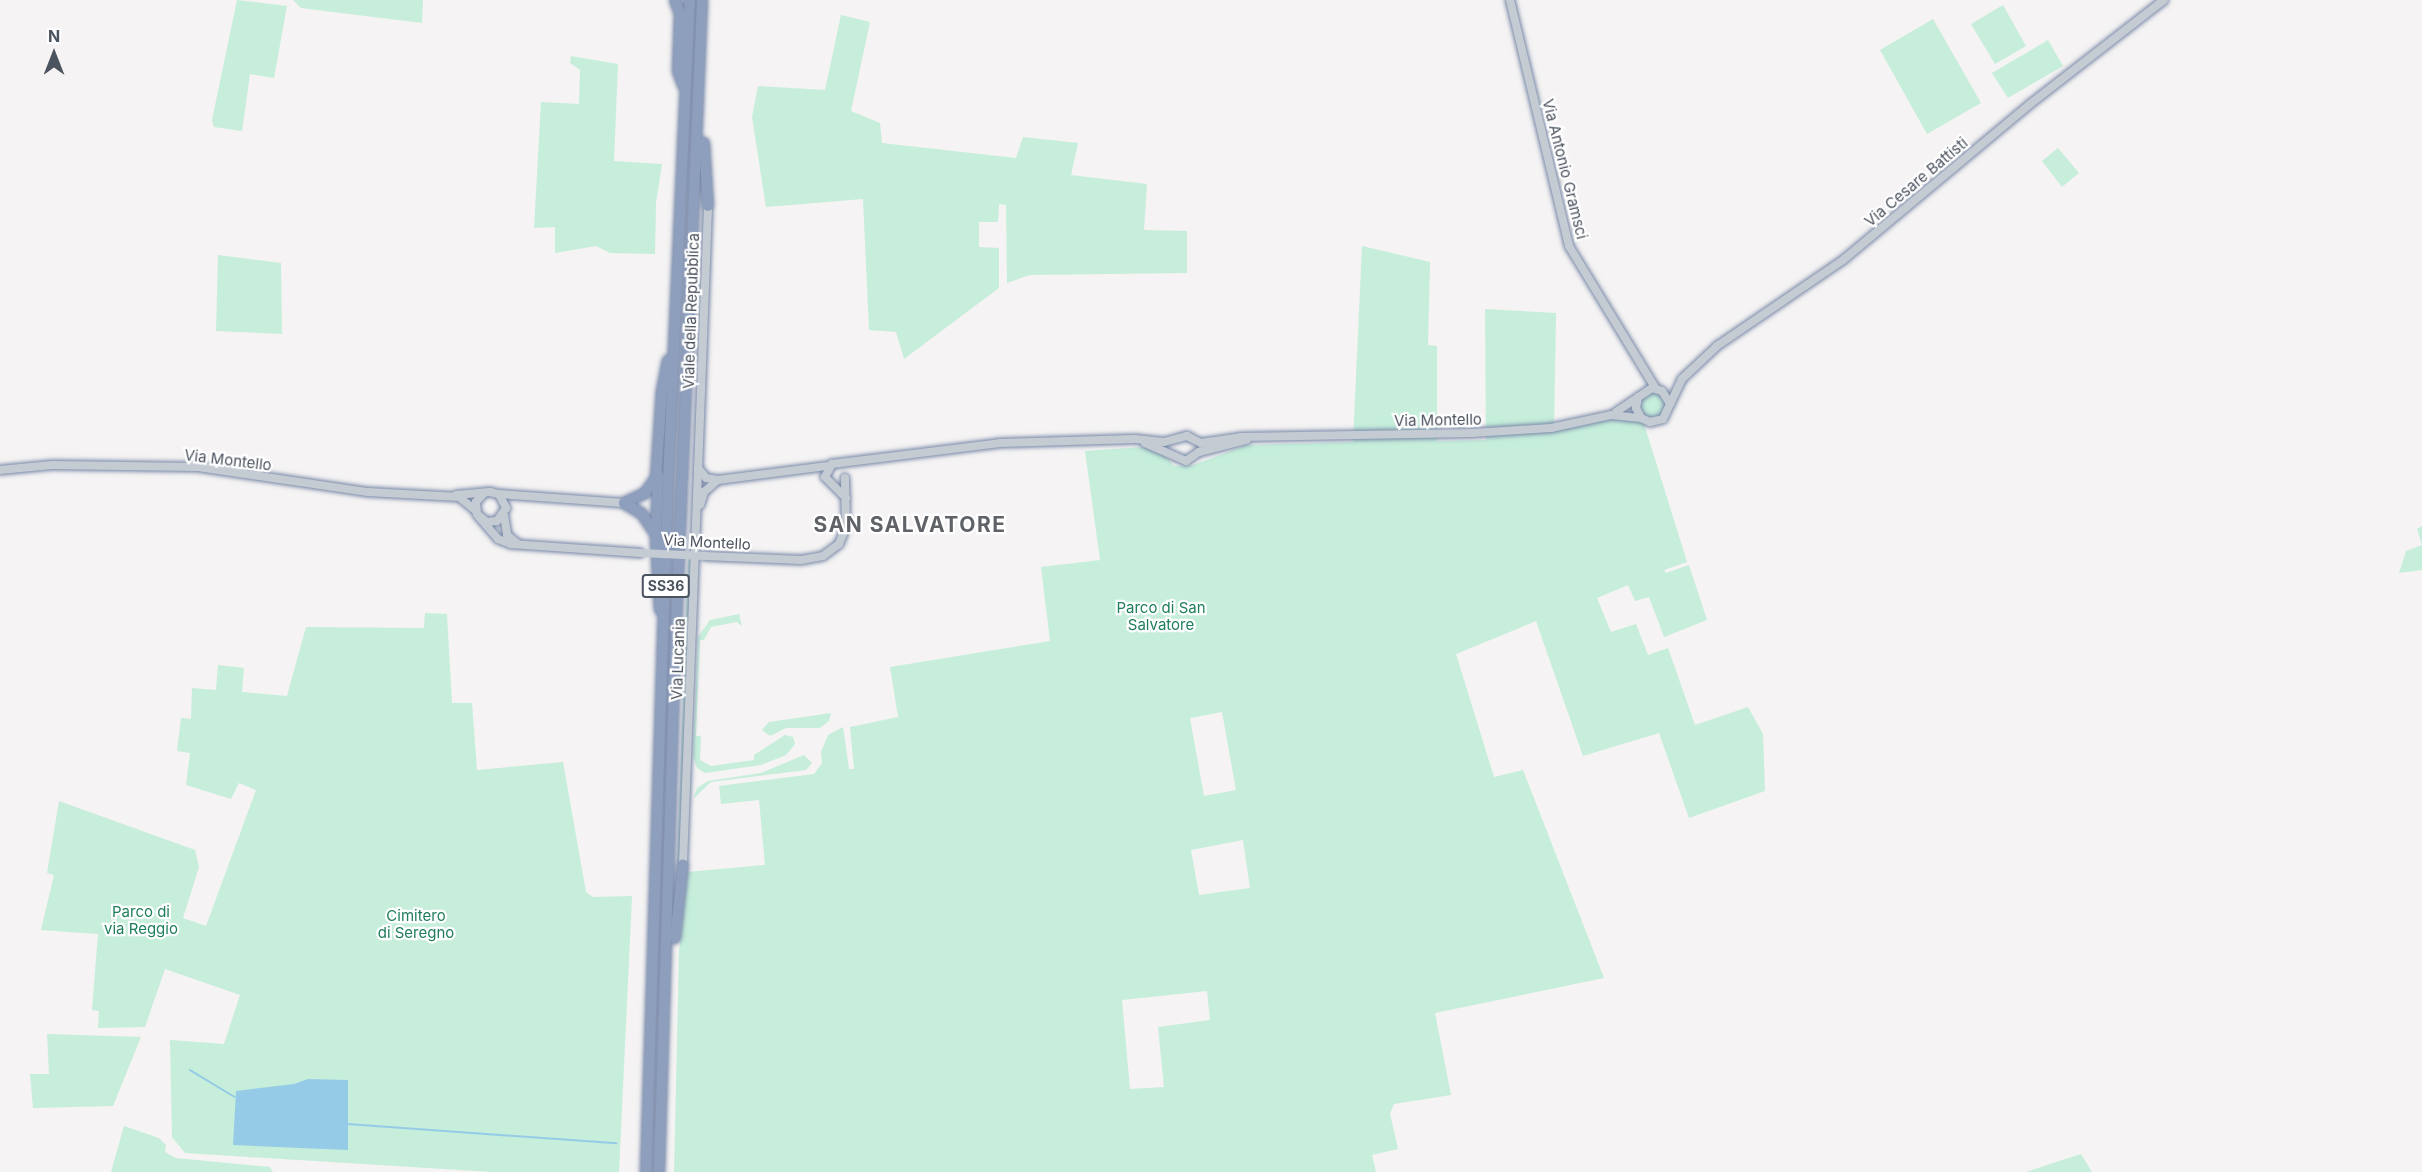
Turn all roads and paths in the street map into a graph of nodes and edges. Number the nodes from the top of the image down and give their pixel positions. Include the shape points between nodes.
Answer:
1 (675, 0) edge
2 (690, 0) edge
3 (702, 0) edge
4 (1510, 0) edge
5 (2164, 0) edge
6 (685, 90) junction
7 (699, 96) junction
8 (708, 206) joint
9 (673, 350) junction
10 (1650, 374) junction
11 (1682, 379) junction
12 (1647, 389) junction
13 (1657, 389) junction
14 (1638, 397) junction
15 (1670, 404) junction
16 (1611, 415) junction
17 (700, 418) joint
18 (1641, 418) junction
19 (1264, 437) junction
20 (1135, 439) junction
21 (1194, 440) junction
22 (1175, 441) junction
23 (1196, 454) junction
24 (1174, 456) junction
25 (859, 461) junction
26 (841, 465) junction
27 (828, 466) junction
28 (698, 468) junction
29 (812, 468) junction
30 (658, 469) junction
31 (0, 470) edge
32 (825, 475) junction
33 (845, 476) junction
34 (718, 480) junction
35 (834, 484) junction
36 (484, 493) junction
37 (499, 494) junction
38 (452, 496) junction
39 (524, 498) junction
40 (846, 498) junction
41 (624, 503) junction
42 (505, 512) junction
43 (477, 514) junction
44 (656, 534) junction
45 (696, 542) junction
46 (521, 545) junction
47 (665, 635) junction
48 (683, 864) joint
49 (664, 1030) junction
50 (646, 1172) edge
51 (659, 1172) edge

1 - 6 highway via 680,14 678,71
2 - 6 highway, SS36
3 - 7 highway, SS36
4 - 10 street, Via Antonio Gramsci via 1569,246
5 - 11 street, Via Cesare Battisti via 2029,105 1844,260 1717,346
6 - 9 highway, SS36
7 - 8 highway
7 - 49 highway, SS36 via 675,652
8 - 17 street, Viale della Repubblica
9 - 30 highway via 662,391
9 - 47 highway, SS36
10 - 12 street
10 - 13 street, Via Antonio Gramsci
11 - 13 street, Via Cesare Battisti
11 - 15 street, Via Cesare Battisti
12 - 13 street
12 - 14 street
13 - 15 street via 1666,394
14 - 16 street, Via Montello
14 - 18 street via 1636,408
15 - 18 street via 1659,421
16 - 18 street, Via Montello
16 - 19 street, Via Montello via 1551,428
17 - 28 street, Via Lucania
19 - 21 street, Via Montello
19 - 23 street, Via Montello
20 - 22 street
20 - 24 street
20 - 25 street via 1000,443
21 - 22 street via 1182,436
21 - 23 street
22 - 24 street
23 - 24 street via 1186,461
25 - 26 street
25 - 33 street
26 - 27 street
26 - 33 street
27 - 29 street
27 - 32 street
28 - 34 street via 706,478
28 - 45 street, Via Lucania
29 - 32 street
29 - 34 street
30 - 41 highway via 645,493
30 - 44 highway
31 - 38 street, Via Montello via 52,465 198,467 360,491
32 - 35 street
33 - 35 street
33 - 40 street, Via Montello
34 - 45 street, Via Montello via 704,492
35 - 40 street
36 - 37 street
36 - 38 street, Via Montello
36 - 43 street via 476,502
37 - 39 street
37 - 42 street
38 - 43 street, Via Montello via 469,501
39 - 41 street
39 - 42 street
40 - 46 street, Via Montello, bridge via 844,534 823,556 801,560
41 - 44 highway via 642,514
42 - 43 street via 492,522
42 - 46 street via 507,535
43 - 46 street, Via Montello via 498,539
44 - 47 highway
45 - 48 street, Via Lucania
47 - 50 highway, SS36
48 - 49 highway via 672,1000
49 - 51 highway, SS36

